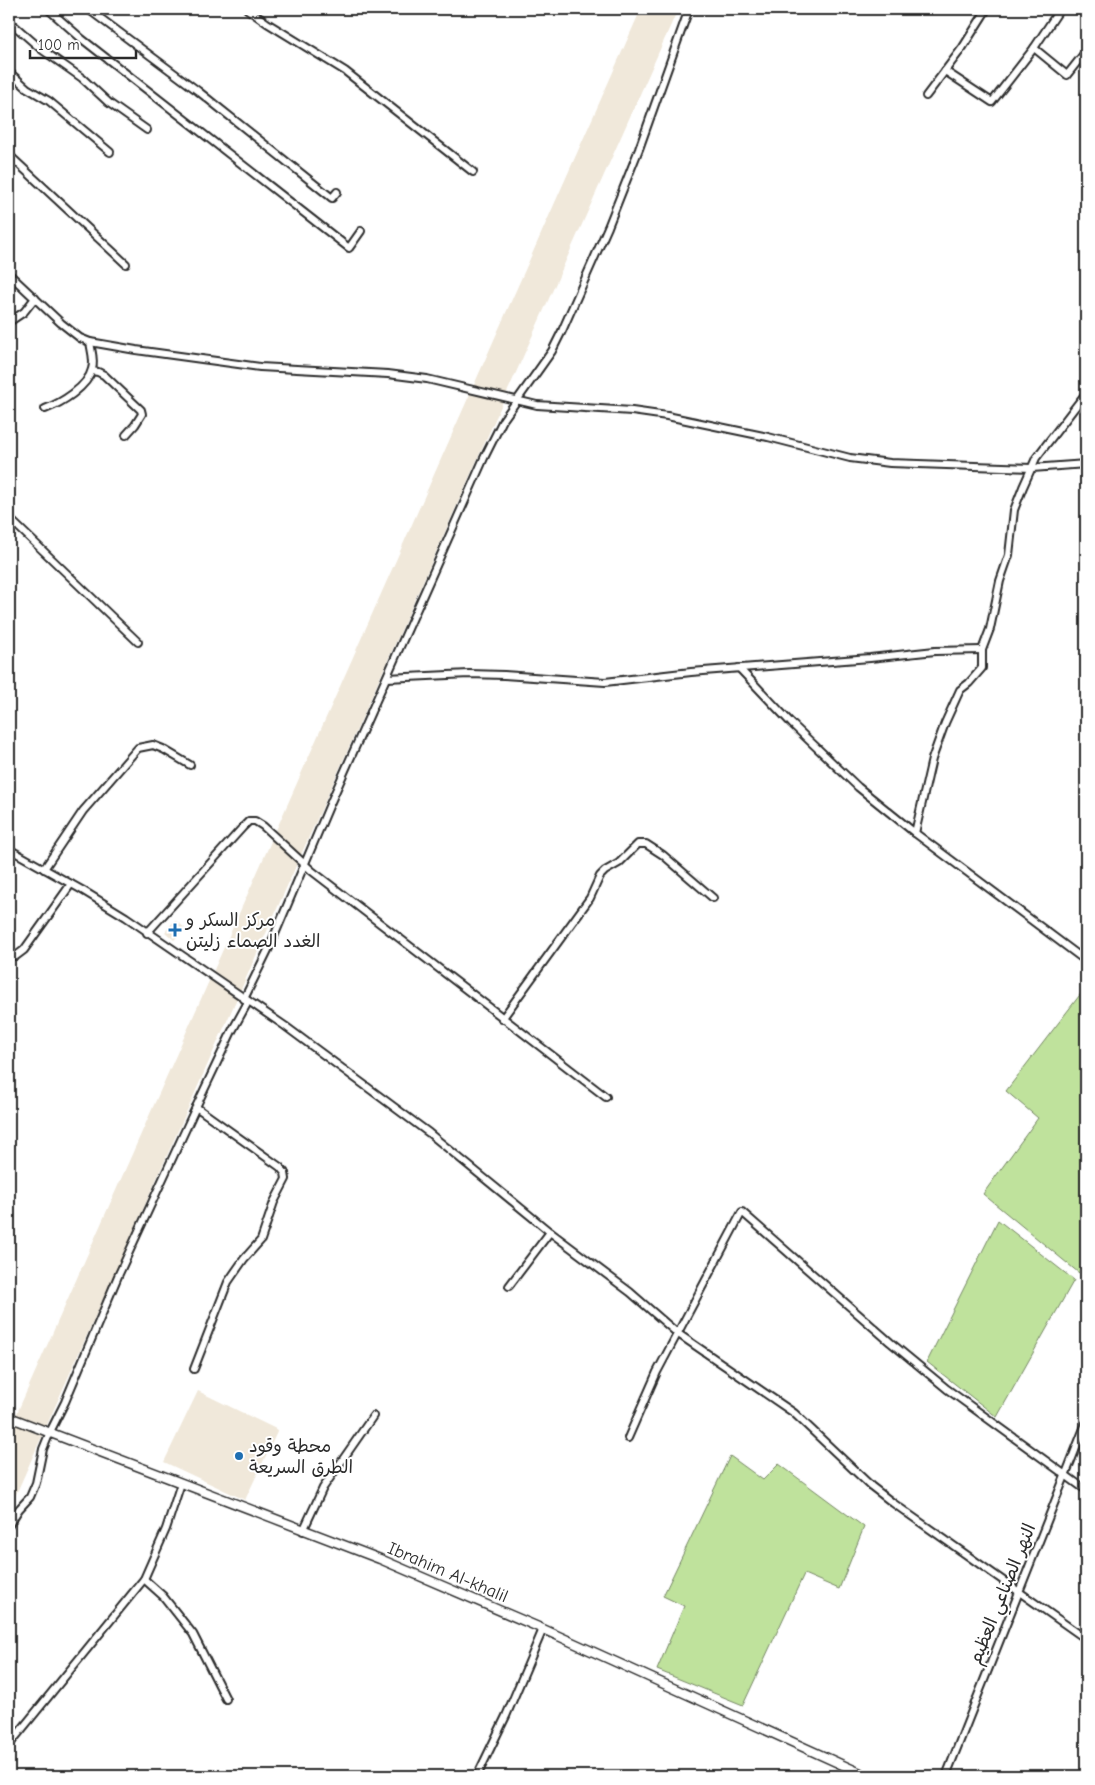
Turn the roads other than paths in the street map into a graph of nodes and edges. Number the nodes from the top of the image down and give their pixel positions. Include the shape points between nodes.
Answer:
1 (48, 9) edge
2 (88, 9) edge
3 (247, 9) edge
4 (689, 9) edge
5 (987, 9) edge
6 (1060, 9) edge
7 (9, 21) edge
8 (1034, 48) junction
9 (1086, 51) edge
10 (945, 70) junction
11 (9, 72) edge
12 (926, 96) dead end
13 (147, 130) dead end
14 (110, 152) dead end
15 (9, 155) edge
16 (474, 172) dead end
17 (337, 192) dead end
18 (361, 231) dead end
19 (126, 264) dead end
20 (9, 274) edge
21 (35, 298) junction
22 (9, 322) edge
23 (90, 342) junction
24 (92, 372) junction
25 (1086, 393) edge
26 (515, 400) junction
27 (45, 409) dead end
28 (126, 435) dead end
29 (1086, 464) edge
30 (1032, 468) junction
31 (9, 518) edge
32 (138, 642) dead end
33 (982, 650) junction
34 (739, 668) junction
35 (386, 678) junction
36 (190, 765) dead end
37 (915, 833) junction
38 (9, 849) edge
39 (304, 865) junction
40 (44, 869) junction
41 (70, 884) junction
42 (713, 898) dead end
43 (148, 932) junction
44 (9, 955) edge
45 (1086, 961) edge
46 (246, 1000) junction
47 (502, 1019) junction
48 (606, 1097) dead end
49 (196, 1107) junction
50 (550, 1232) junction
51 (509, 1286) dead end
52 (677, 1334) junction
53 (194, 1369) dead end
54 (373, 1416) dead end
55 (9, 1417) edge
56 (1086, 1423) edge
57 (50, 1432) junction
58 (628, 1438) dead end
59 (1066, 1474) junction
60 (180, 1483) junction
61 (1086, 1490) edge
62 (9, 1525) edge
63 (303, 1531) junction
64 (144, 1579) junction
65 (1018, 1593) junction
66 (543, 1629) junction
67 (1086, 1639) edge
68 (226, 1699) dead end
69 (9, 1745) edge
70 (477, 1776) edge
71 (867, 1776) edge
72 (946, 1776) edge

1 - 18 street via 349,248
2 - 17 street via 191,85 332,198
3 - 16 street via 344,71
4 - 26 street via 639,149 592,264 557,342
5 - 10 street
6 - 8 street
7 - 13 street
8 - 9 street via 1068,75
8 - 10 street via 992,102
10 - 12 street
11 - 14 street
15 - 19 street
20 - 21 street
21 - 22 street via 24,312
21 - 23 street via 60,323
23 - 24 street
23 - 26 street via 260,367 388,374 437,381
24 - 27 street via 77,390
24 - 28 street via 104,375 141,410 141,418
25 - 30 street via 1048,441
26 - 30 street via 537,405 649,413 768,437 850,458
26 - 35 street via 484,458
29 - 30 street
30 - 33 street via 1014,510 1009,555
31 - 32 street
33 - 34 street
33 - 37 street via 982,668 960,690 932,758
34 - 35 street via 605,682 469,674
34 - 37 street via 841,773
35 - 39 street
36 - 40 street via 154,745 138,748 84,811
37 - 45 street
38 - 40 street
39 - 43 street via 263,826 250,821
39 - 46 street
39 - 47 street
40 - 41 street
41 - 43 street
41 - 44 street via 24,950 16,956
42 - 47 street via 663,855 646,844 638,844 600,876 590,898
43 - 46 street
46 - 49 street
46 - 50 street via 429,1133
47 - 48 street
49 - 53 street via 280,1167 286,1179 261,1240 228,1282
49 - 57 street
50 - 51 street
50 - 52 street via 630,1292
52 - 58 street
52 - 59 street via 742,1212 947,1389
52 - 65 street via 794,1413 878,1492
54 - 63 street via 323,1488
55 - 57 street, Ibrahim Al-khalil
56 - 59 street, النهر الصناعي العظيم
57 - 60 street, Ibrahim Al-khalil
57 - 62 street via 30,1497
59 - 61 street
59 - 65 street, النهر الصناعي العظيم
60 - 63 street, Ibrahim Al-khalil
60 - 64 street via 166,1528
63 - 66 street, Ibrahim Al-khalil via 380,1559
64 - 68 street via 163,1596 193,1634
64 - 69 street
65 - 67 street
65 - 72 street, النهر الصناعي العظيم
66 - 70 street
66 - 71 street, Ibrahim Al-khalil

